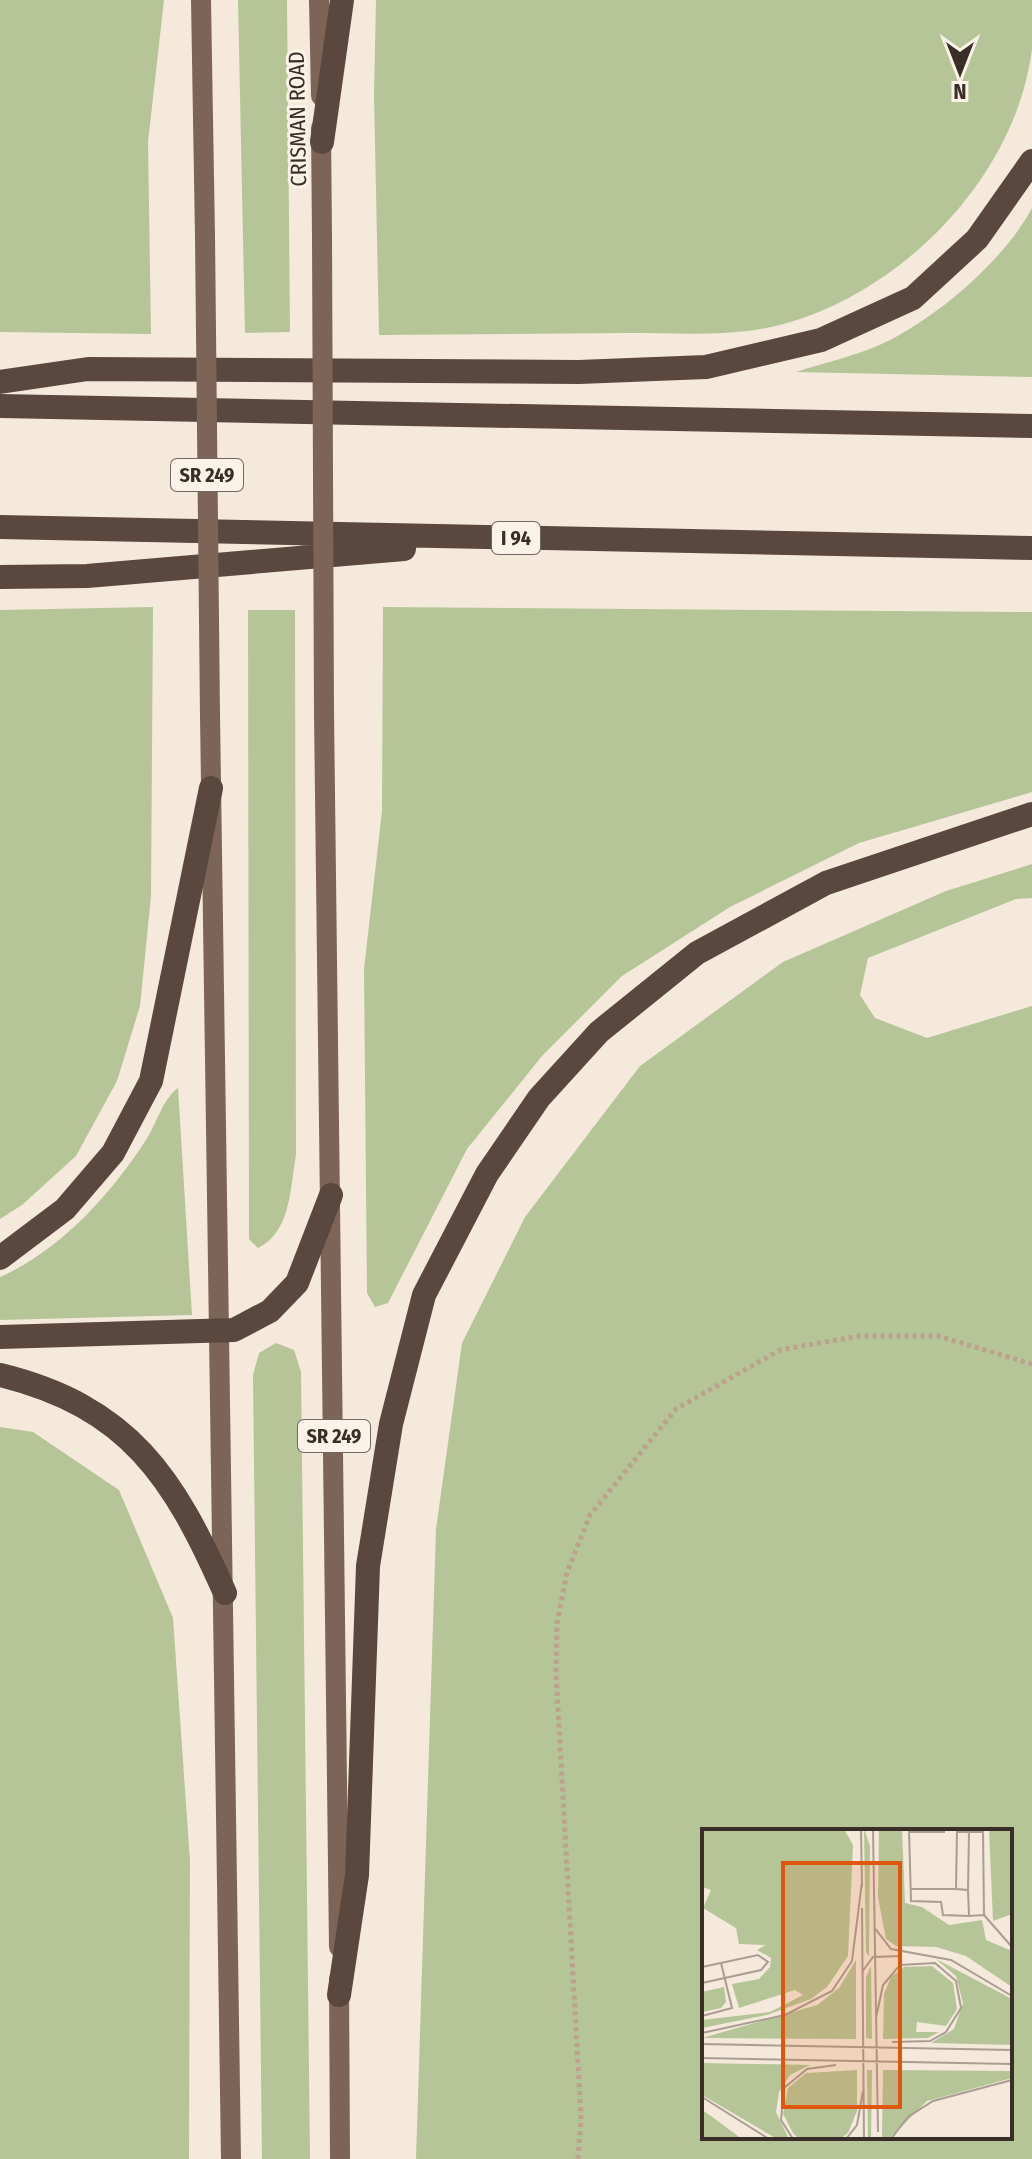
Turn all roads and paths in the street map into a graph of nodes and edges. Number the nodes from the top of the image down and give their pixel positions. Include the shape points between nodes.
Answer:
1 (201, 0) edge
2 (319, 0) edge
3 (342, 0) edge
4 (322, 142) junction
5 (1032, 161) edge
6 (0, 382) edge
7 (0, 406) edge
8 (1032, 426) edge
9 (0, 527) edge
10 (528, 538) junction
11 (1032, 548) edge
12 (0, 577) edge
13 (211, 788) junction
14 (1032, 814) edge
15 (331, 1195) junction
16 (0, 1258) edge
17 (221, 1333) junction
18 (0, 1337) edge
19 (1032, 1364) edge
20 (0, 1375) edge
21 (225, 1593) junction
22 (339, 1995) junction
23 (231, 2159) edge
24 (340, 2159) edge
25 (578, 2159) edge

1 - 13 main road, SR 249, bridge
2 - 4 main road, CRISMAN ROAD / SR 249
3 - 4 highway
4 - 15 main road, CRISMAN ROAD / SR 249, bridge
5 - 6 highway via 977,239 913,298 821,340 706,367 579,372 88,369
7 - 8 highway
9 - 10 highway, I 94
10 - 11 highway, I 94
10 - 12 highway via 87,576
13 - 16 highway via 151,1081 113,1153 65,1209
13 - 17 main road, SR 249
14 - 22 highway via 826,883 697,953 599,1032 539,1098 487,1174 424,1295 391,1424 368,1566 357,1875
15 - 17 highway via 297,1283 270,1311
15 - 22 main road, SR 249
17 - 18 highway
17 - 21 main road, SR 249
19 - 25 path via 938,1336 859,1336 780,1350 676,1409 590,1515 567,1572 557,1624 556,1673 581,2118
20 - 21 highway via 58,1394 126,1435 180,1499
21 - 23 main road, SR 249
22 - 24 main road, SR 249

